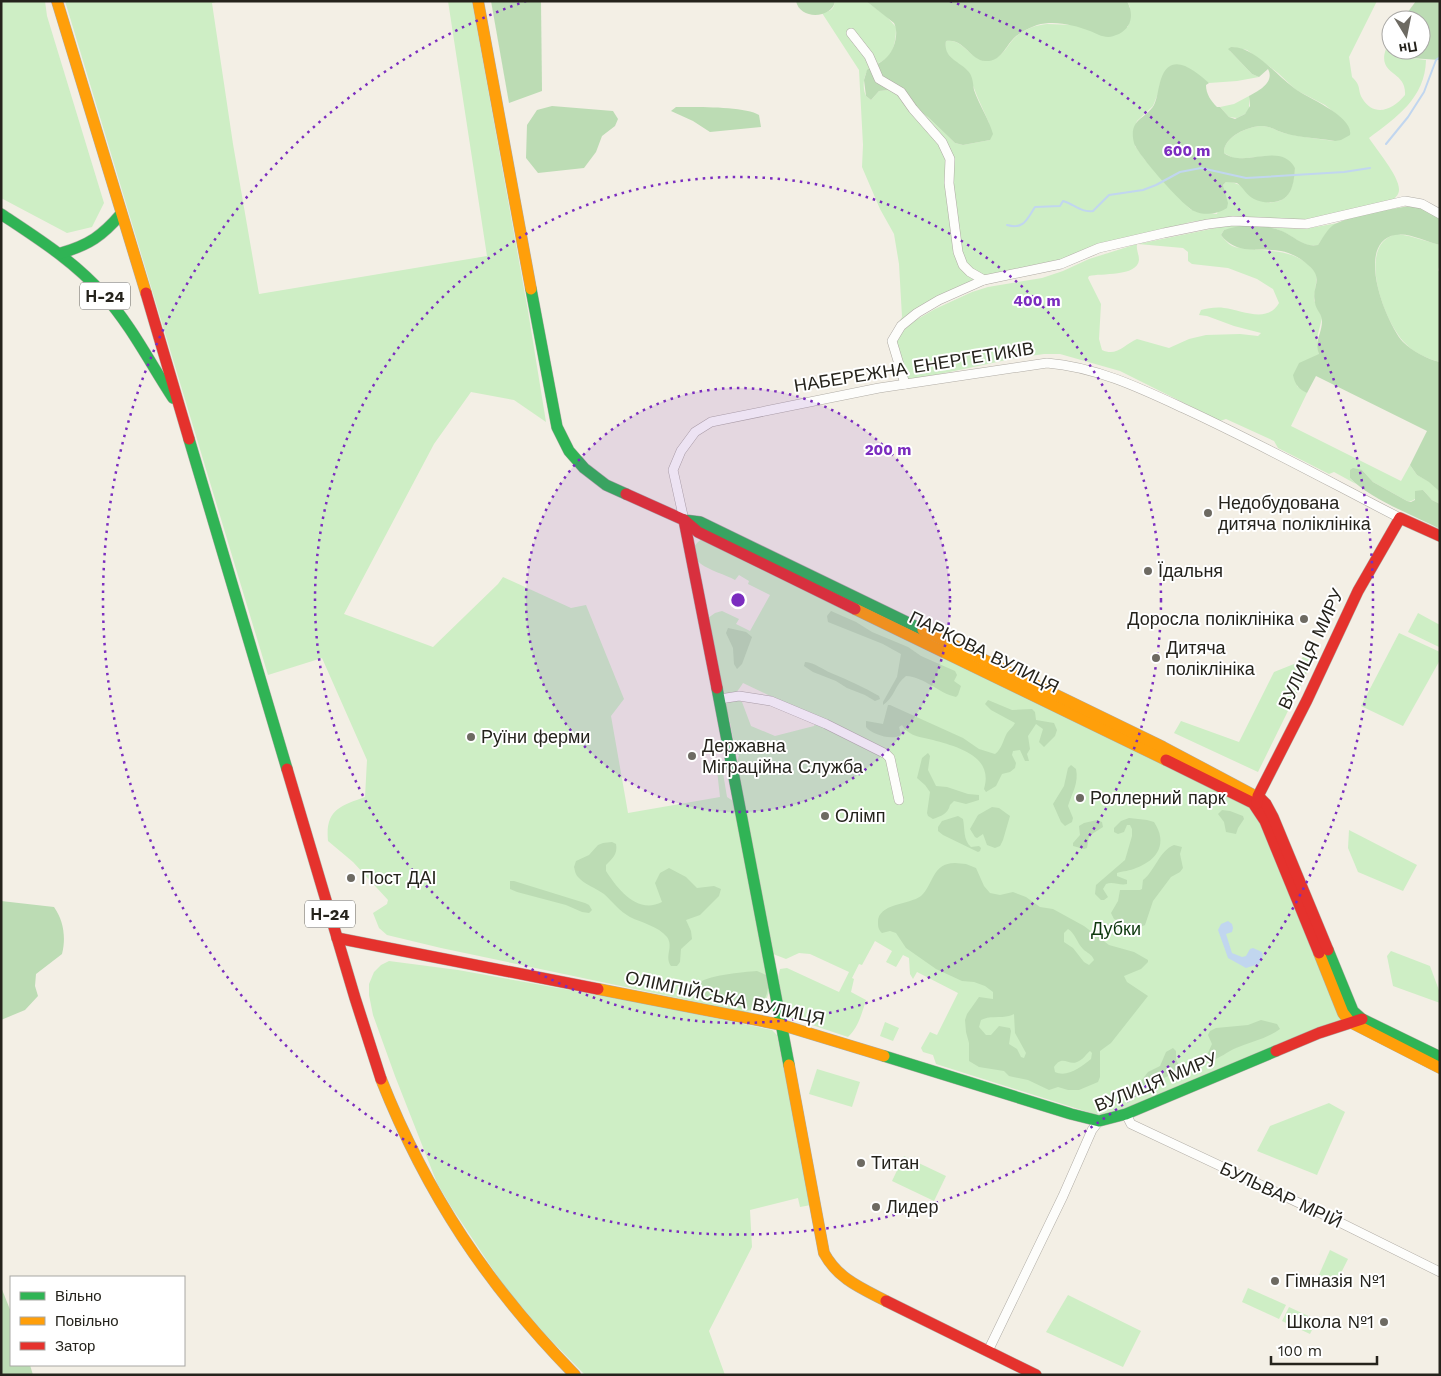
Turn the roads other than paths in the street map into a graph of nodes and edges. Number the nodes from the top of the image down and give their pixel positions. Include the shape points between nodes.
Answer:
1 (57, 1) edge
2 (478, 1) edge
3 (851, 33) dead end
4 (1, 214) edge
5 (121, 214) junction
6 (1440, 214) edge
7 (61, 253) junction
8 (984, 280) junction
9 (905, 384) junction
10 (179, 406) junction
11 (1400, 518) junction
12 (684, 520) junction
13 (1440, 536) edge
14 (720, 699) junction
15 (898, 800) dead end
16 (1257, 802) junction
17 (337, 938) junction
18 (1362, 1018) junction
19 (1350, 1022) junction
20 (782, 1025) junction
21 (1440, 1057) edge
22 (1440, 1068) edge
23 (1126, 1114) junction
24 (1099, 1120) junction
25 (1440, 1272) edge
26 (988, 1351) junction
27 (575, 1375) edge
28 (1036, 1375) edge

1 - 5 street
2 - 12 street, ПАРКОВА ВУЛИЦЯ via 557,427 584,468 606,484
3 - 8 street via 869,56 879,79 900,92 942,142 950,159 949,183 958,252 963,265
4 - 7 street, Н-24
5 - 7 street via 95,240
5 - 10 street
6 - 8 street via 1422,204 1405,201 1306,224 1233,221 1208,224 1099,248 1061,264
7 - 10 street, Н-24 via 87,275 116,308
8 - 9 street via 938,300 901,326 892,341
9 - 11 street, НАБЕРЕЖНА ЕНЕРГЕТИКІВ via 1025,365 1065,364 1126,382 1272,450
9 - 12 street, НАБЕРЕЖНА ЕНЕРГЕТИКІВ via 711,422 695,432 681,451 673,470
10 - 17 street, Н-24
11 - 13 street, НАБЕРЕЖНА ЕНЕРГЕТИКІВ
11 - 16 street, ВУЛИЦЯ МИРУ via 1358,591
12 - 14 street
12 - 16 street, ПАРКОВА ВУЛИЦЯ via 709,526 1155,742
14 - 15 street via 739,696 771,701 886,754 890,758
14 - 20 street
16 - 18 street via 1266,804 1273,817 1350,1005
16 - 19 street, ПАРКОВА ВУЛИЦЯ via 1341,1009
17 - 20 street, ОЛІМПІЙСЬКА ВУЛИЦЯ
17 - 27 street, Н-24 via 382,1080 428,1182 453,1226 492,1282
18 - 19 street, ВУЛИЦЯ МИРУ
18 - 21 street
19 - 22 street
19 - 23 street, ВУЛИЦЯ МИРУ
20 - 24 street, ОЛІМПІЙСЬКА ВУЛИЦЯ
20 - 26 street via 824,1253 830,1264 852,1284
23 - 24 street, ВУЛИЦЯ МИРУ
23 - 25 street, БУЛЬВАР МРІЙ via 1131,1124
24 - 26 street, ВУЛИЦЯ МИРУ
26 - 28 street

